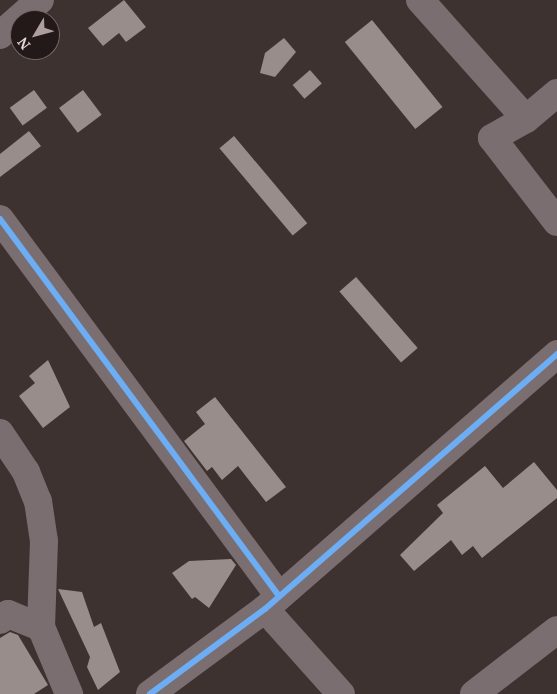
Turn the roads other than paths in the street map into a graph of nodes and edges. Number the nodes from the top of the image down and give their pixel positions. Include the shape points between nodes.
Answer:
1 (40, 0) edge
2 (420, 0) edge
3 (0, 35) edge
4 (557, 93) edge
5 (526, 120) junction
6 (0, 219) edge
7 (557, 222) edge
8 (557, 354) edge
9 (0, 433) edge
10 (271, 601) junction
11 (0, 620) edge
12 (41, 627) junction
13 (557, 630) edge
14 (69, 694) edge
15 (150, 694) edge
16 (341, 694) edge
17 (474, 694) edge

1 - 3 street
2 - 5 street
4 - 5 street
5 - 7 street via 492,138
6 - 10 street
8 - 10 street
9 - 12 street via 26,472 38,501 44,541
10 - 15 street
10 - 16 street
11 - 12 street via 8,614
12 - 14 street
13 - 17 street

